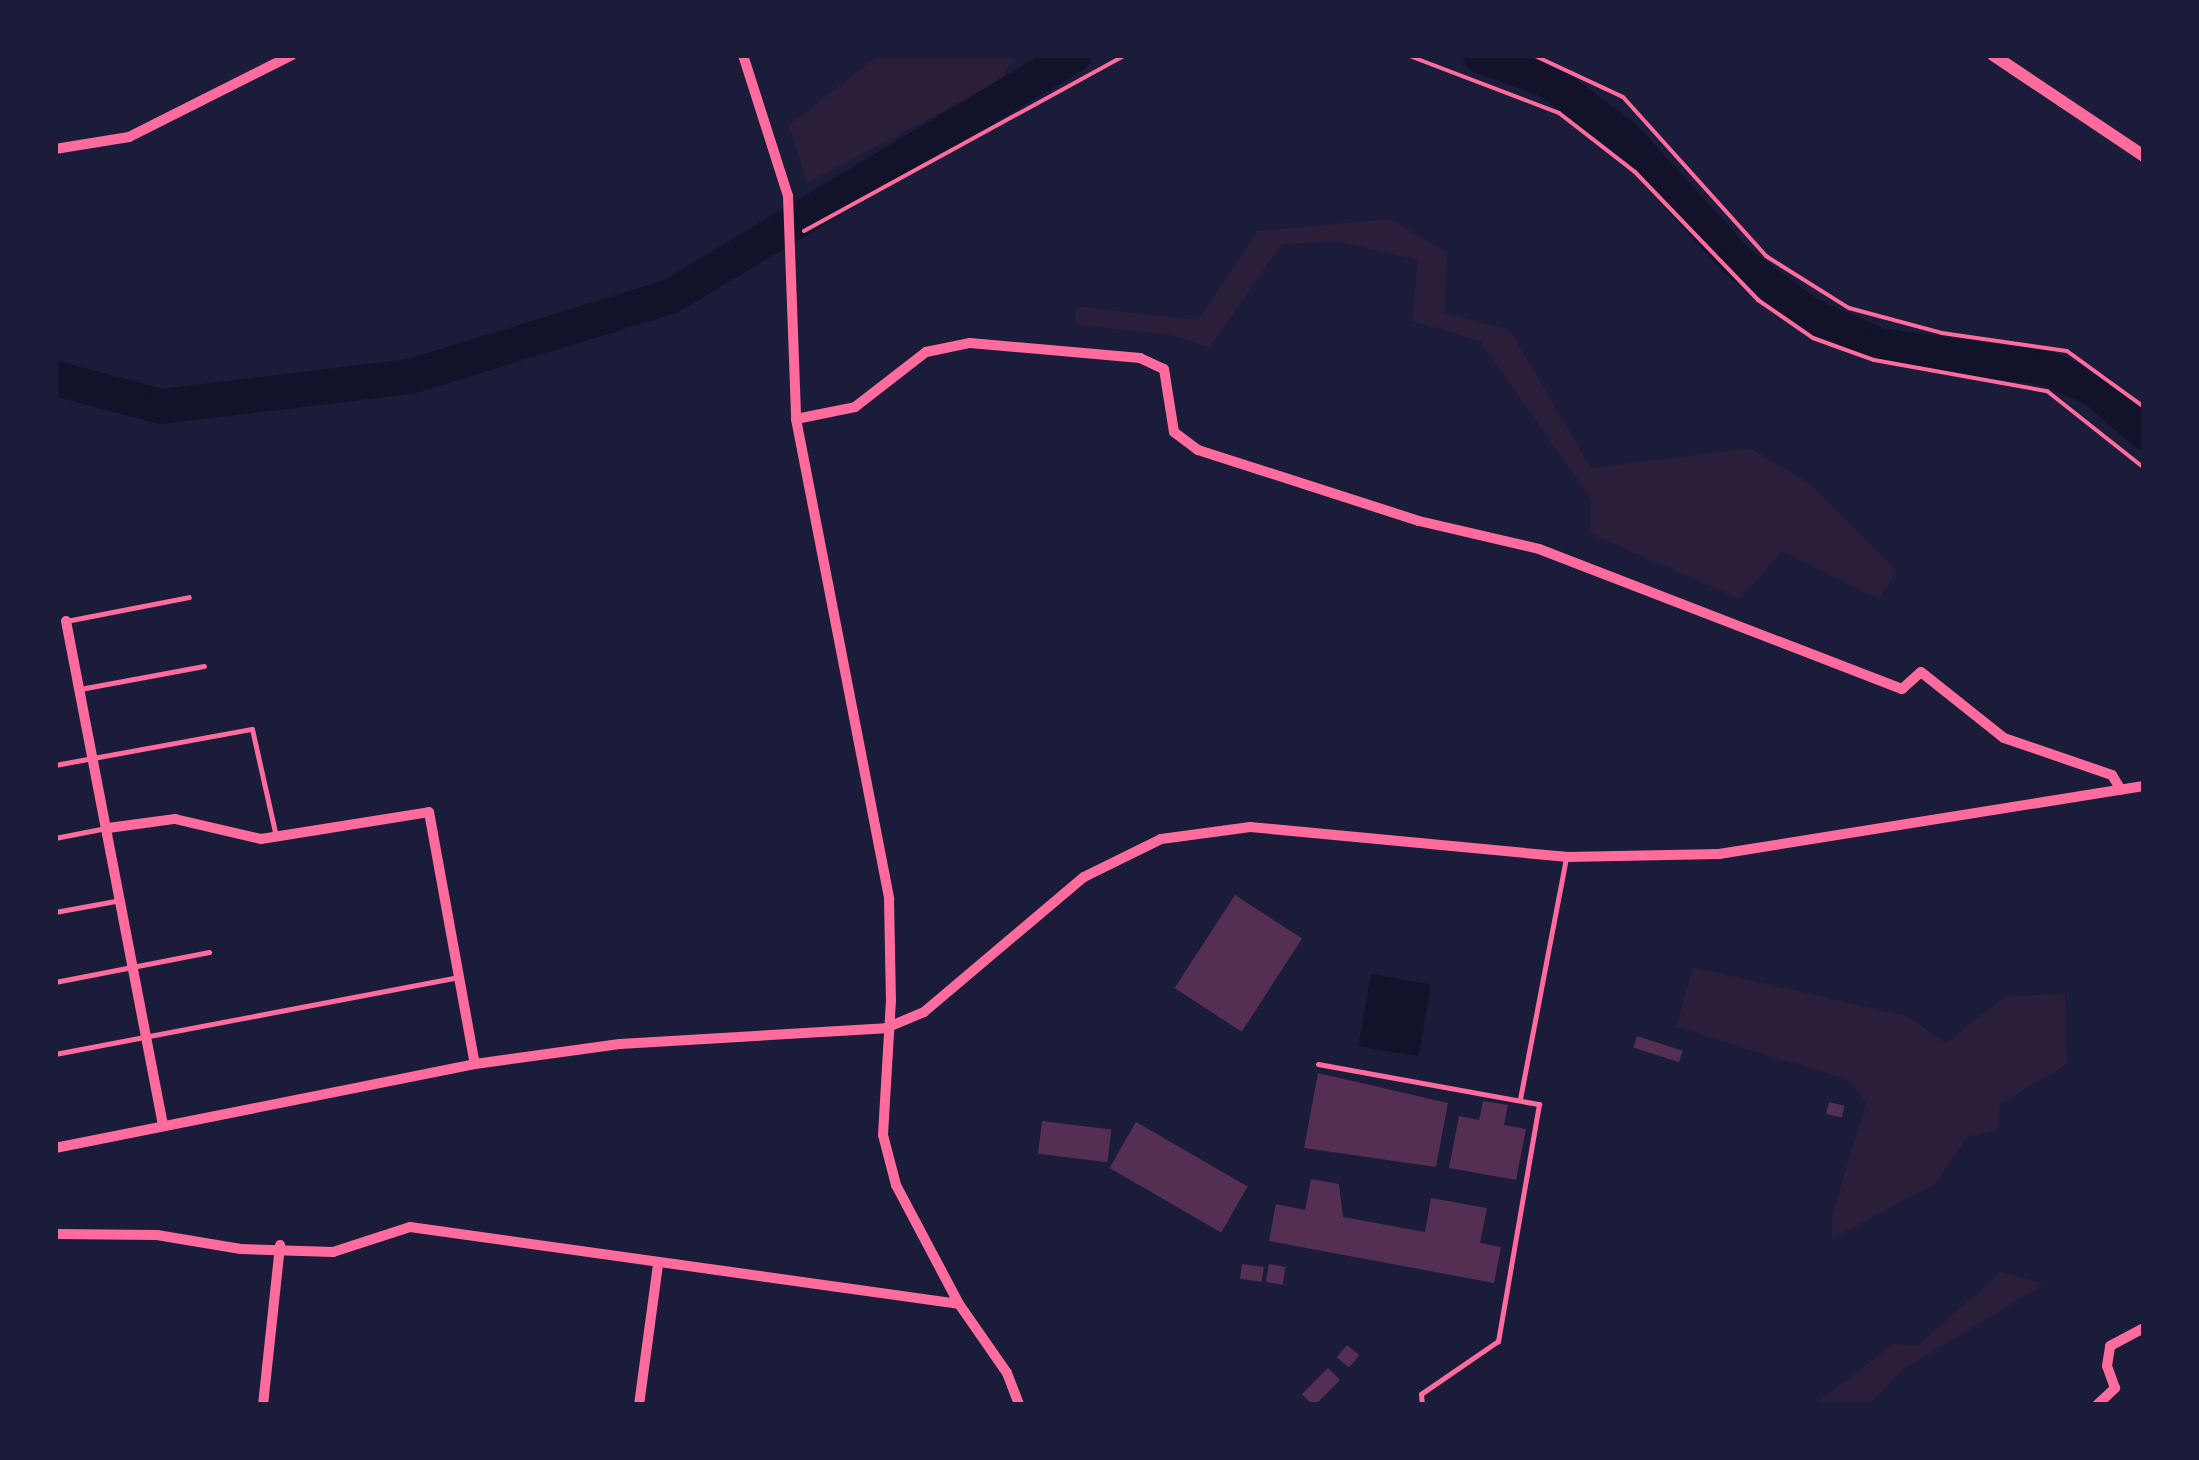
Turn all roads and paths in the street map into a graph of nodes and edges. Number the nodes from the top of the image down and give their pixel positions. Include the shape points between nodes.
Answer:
1 (292, 55) edge
2 (742, 55) edge
3 (1125, 55) edge
4 (1408, 55) edge
5 (1533, 55) edge
6 (1993, 55) edge
7 (55, 149) edge
8 (2144, 156) edge
9 (791, 239) junction
10 (2144, 407) edge
11 (796, 419) junction
12 (2144, 468) edge
13 (189, 597) dead end
14 (66, 621) joint
15 (204, 666) dead end
16 (80, 689) junction
17 (94, 758) junction
18 (55, 765) edge
19 (2144, 786) edge
20 (2121, 790) junction
21 (108, 828) junction
22 (276, 836) junction
23 (55, 838) edge
24 (1566, 858) junction
25 (121, 900) junction
26 (55, 912) edge
27 (210, 952) dead end
28 (134, 966) junction
29 (460, 977) junction
30 (55, 982) edge
31 (886, 1028) junction
32 (147, 1037) junction
33 (55, 1054) edge
34 (476, 1064) junction
35 (1318, 1064) dead end
36 (1520, 1100) junction
37 (164, 1126) junction
38 (55, 1148) edge
39 (55, 1234) edge
40 (280, 1245) junction
41 (658, 1265) junction
42 (958, 1304) junction
43 (2144, 1328) edge
44 (263, 1405) edge
45 (639, 1405) edge
46 (1019, 1405) edge
47 (1422, 1405) edge
48 (2097, 1405) edge

1 - 7 street via 129,137
2 - 9 street via 788,196
3 - 9 path
4 - 12 path via 1559,113 1635,172 1758,300 1812,338 1874,360 2047,391
5 - 10 path via 1623,98 1766,256 1849,308 1942,333 2068,351
6 - 8 street
9 - 11 street
11 - 20 street via 855,407 926,352 970,343 1140,358 1164,369 1174,432 1198,450 1418,521 1539,548 1902,688 1921,672 2004,738 2112,775
11 - 31 street via 889,899
13 - 14 lane
14 - 16 street
15 - 16 lane
16 - 17 street
17 - 18 lane
17 - 21 street
17 - 22 lane via 252,729
19 - 20 street
20 - 24 street via 1719,854
21 - 22 street via 175,818 261,839
21 - 23 lane
21 - 25 street
22 - 29 street via 429,812
24 - 31 street via 1250,827 1161,839 1084,877 924,1012
24 - 36 lane
25 - 26 lane
25 - 28 street
27 - 28 lane
28 - 30 lane
28 - 32 street
29 - 32 lane
29 - 34 street
31 - 34 street via 620,1044
31 - 42 street via 882,1135 896,1186
32 - 33 lane
32 - 37 street
34 - 37 street
35 - 36 lane
36 - 47 lane via 1540,1104 1498,1341 1421,1394
37 - 38 street
39 - 40 street via 156,1235 240,1249
40 - 41 street via 333,1252 410,1227
40 - 44 street
41 - 42 street
41 - 45 street
42 - 46 street via 1007,1373
43 - 48 street via 2110,1346 2107,1366 2116,1388

